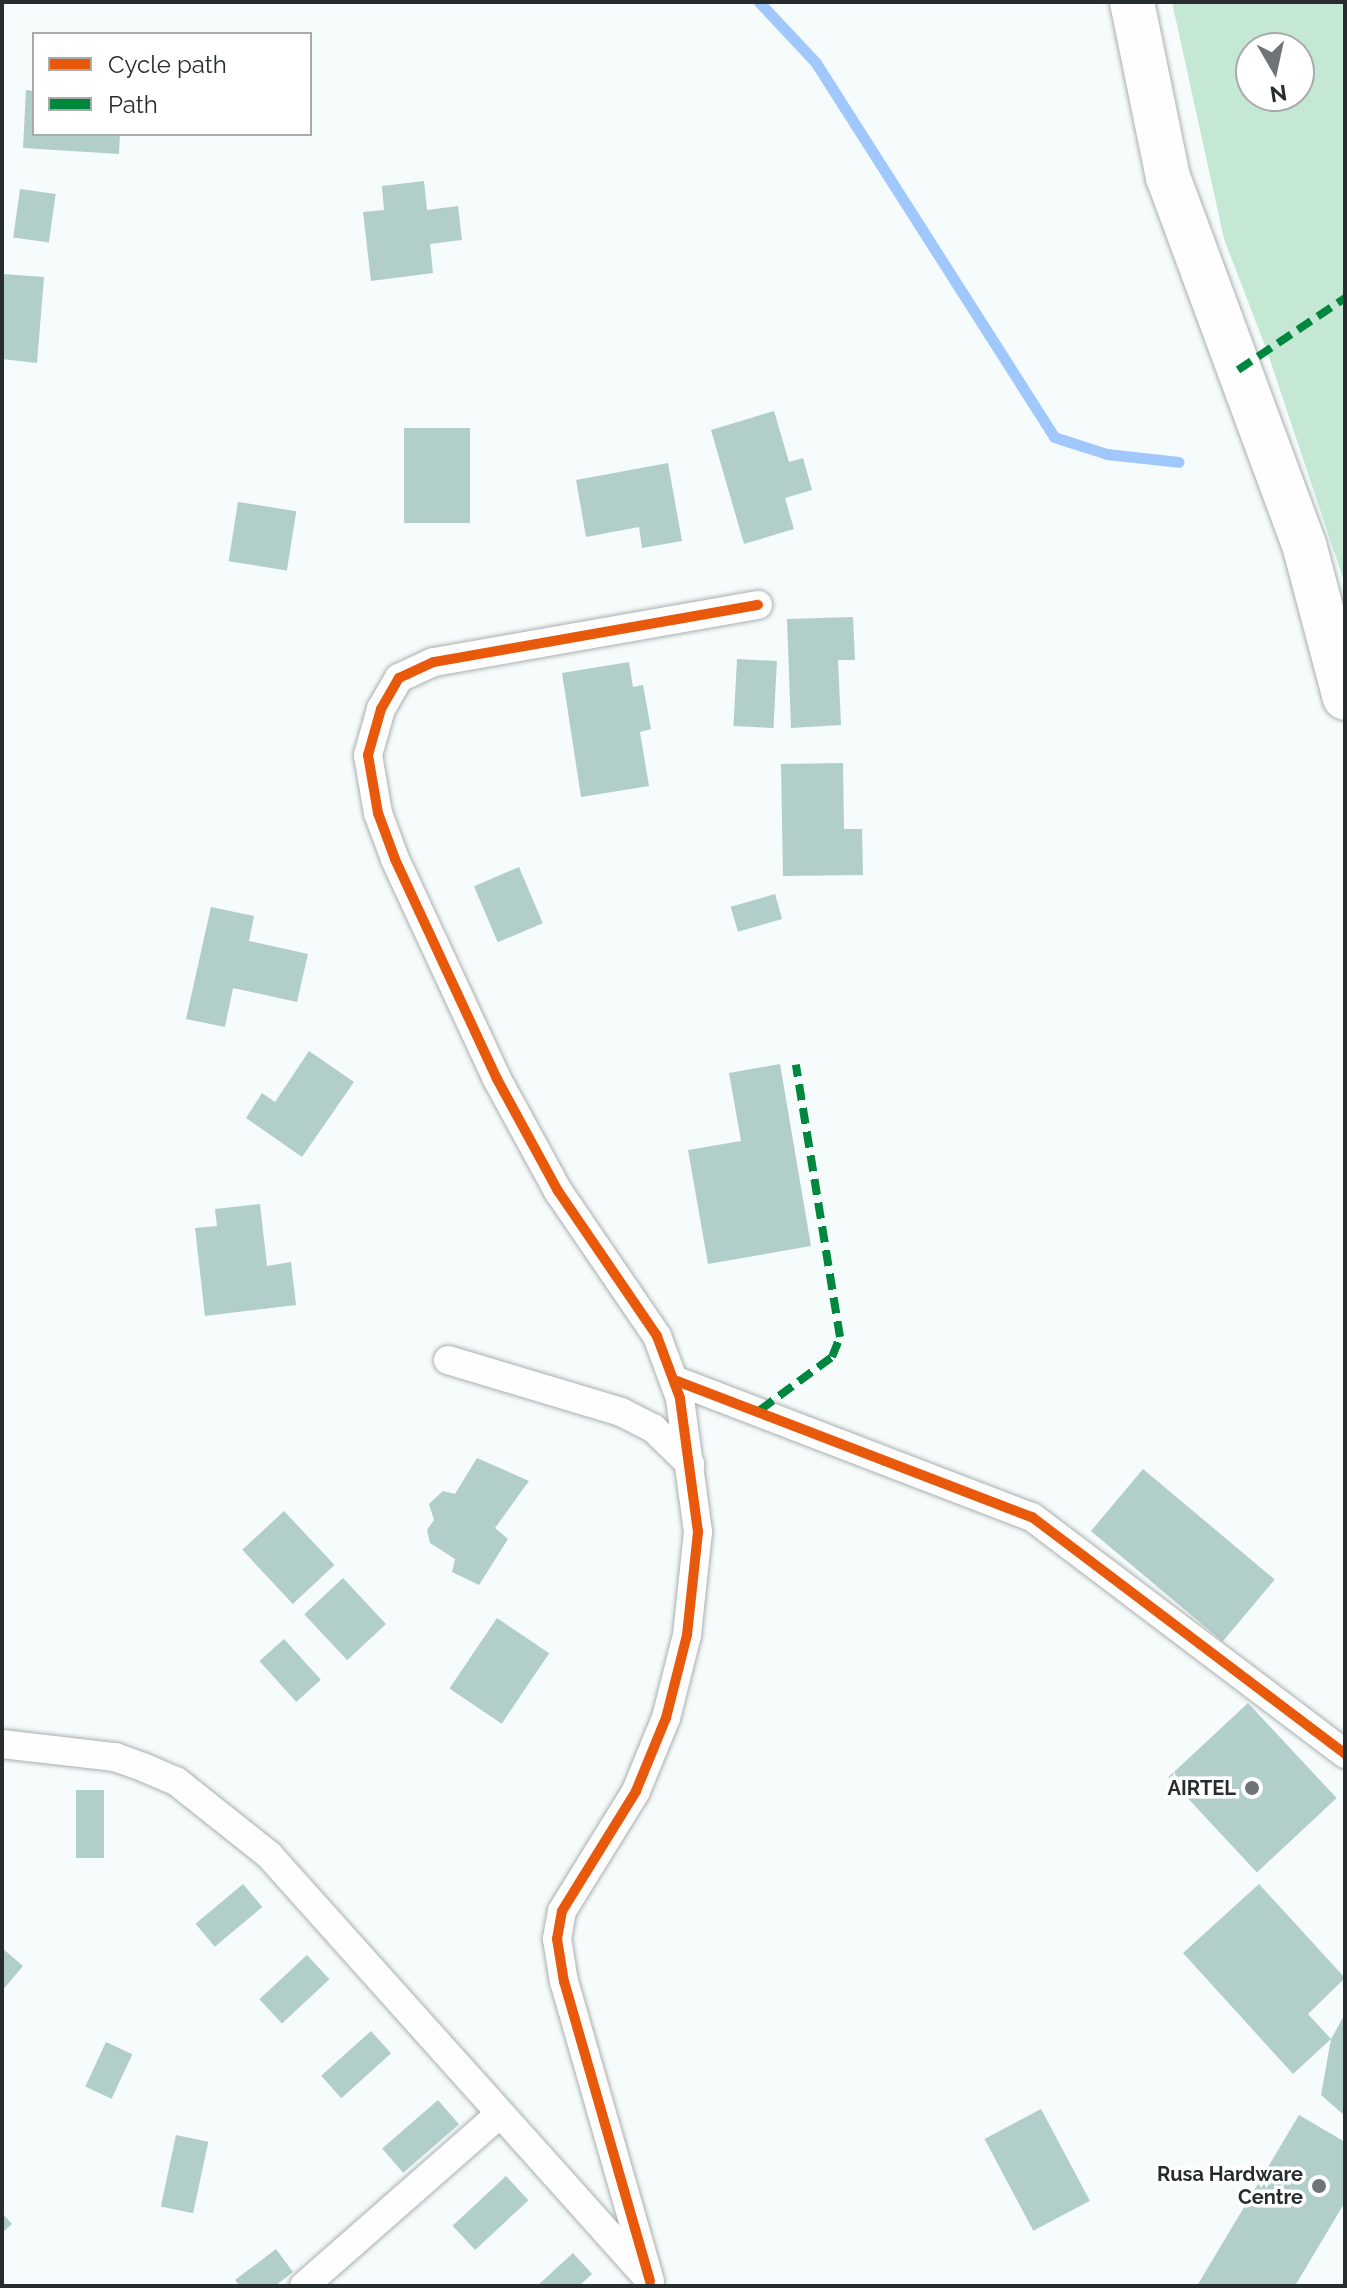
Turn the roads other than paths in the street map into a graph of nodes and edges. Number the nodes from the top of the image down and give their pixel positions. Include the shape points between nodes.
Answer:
1 (1132, 2) edge
2 (758, 605) dead end
3 (1345, 698) edge
4 (448, 1360) dead end
5 (679, 1390) junction
6 (634, 1419) junction
7 (690, 1464) junction
8 (2, 1744) edge
9 (1345, 1754) edge
10 (500, 2114) junction
11 (652, 2283) edge
12 (304, 2286) edge

1 - 3 highway via 1168,177 1305,548
2 - 5 street via 434,662 399,678 381,709 368,755 378,813 395,859 497,1079 558,1191 657,1336
4 - 6 street
5 - 6 street
5 - 7 street
5 - 9 street via 1032,1517
6 - 7 street via 653,1428
7 - 11 street via 697,1547 687,1635 666,1718 636,1791 562,1911 557,1939 564,1982
8 - 10 street via 115,1757 176,1781 269,1855
10 - 11 street
10 - 12 street

